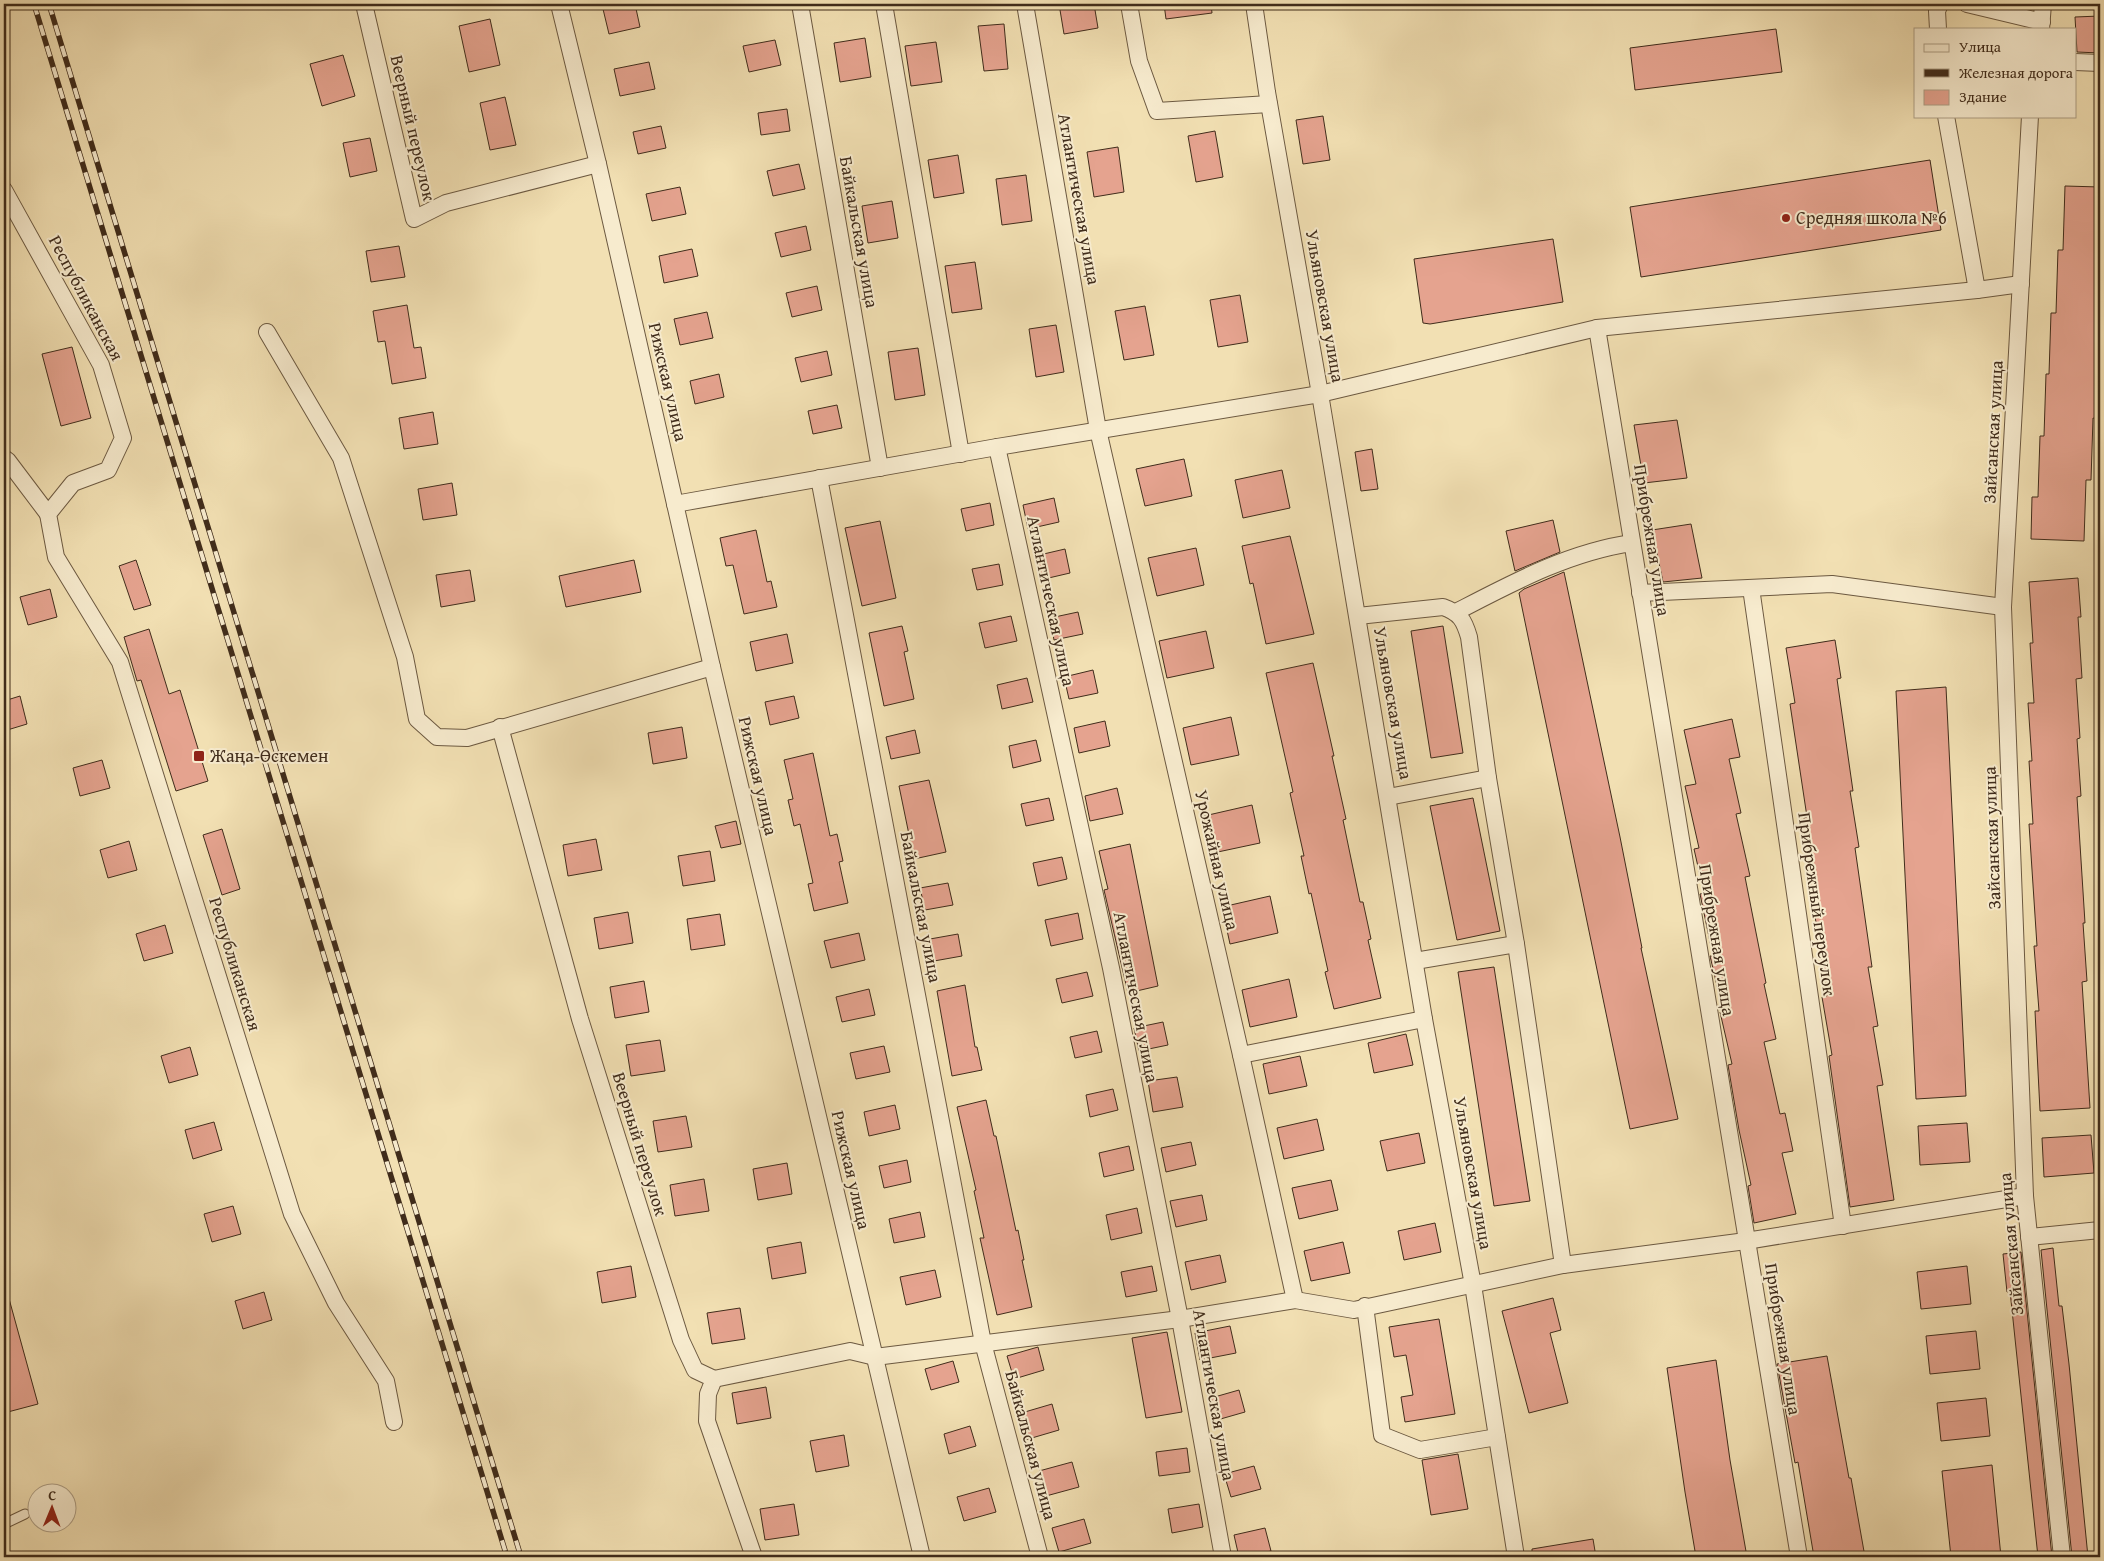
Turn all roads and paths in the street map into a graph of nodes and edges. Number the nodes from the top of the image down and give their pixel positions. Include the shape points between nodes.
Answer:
1 (364, 4) edge
2 (559, 4) edge
3 (800, 4) edge
4 (884, 4) edge
5 (1025, 4) edge
6 (1129, 4) edge
7 (1254, 4) edge
8 (1967, 4) edge
9 (2043, 4) edge
10 (1938, 8) edge
11 (2041, 25) edge
12 (1930, 28) edge
13 (1938, 28) edge
14 (2076, 62) edge
15 (2100, 63) edge
16 (1269, 104) junction
17 (1946, 118) edge
18 (2030, 118) edge
19 (598, 164) junction
20 (4, 190) edge
21 (2021, 284) junction
22 (1977, 290) junction
23 (1597, 328) junction
24 (266, 332) dead end
25 (1320, 394) junction
26 (1098, 430) junction
27 (997, 448) junction
28 (961, 454) junction
29 (4, 458) edge
30 (880, 468) junction
31 (819, 478) junction
32 (675, 504) junction
33 (48, 514) junction
34 (1632, 543) junction
35 (1751, 588) junction
36 (1640, 593) junction
37 (2003, 607) junction
38 (1456, 612) junction
39 (1358, 616) junction
40 (712, 667) junction
41 (500, 727) junction
42 (1488, 778) junction
43 (1388, 797) junction
44 (1516, 944) junction
45 (1415, 961) junction
46 (1424, 1019) junction
47 (1241, 1054) junction
48 (2025, 1196) junction
49 (1843, 1226) junction
50 (2100, 1230) edge
51 (2029, 1237) junction
52 (1746, 1241) junction
53 (1563, 1265) junction
54 (1472, 1285) junction
55 (1295, 1300) junction
56 (1365, 1306) junction
57 (1180, 1319) junction
58 (983, 1342) junction
59 (875, 1357) junction
60 (714, 1379) junction
61 (394, 1422) dead end
62 (1497, 1437) junction
63 (25, 1514) dead end
64 (4, 1524) edge
65 (754, 1557) edge
66 (922, 1557) edge
67 (1040, 1557) edge
68 (1223, 1557) edge
69 (1516, 1557) edge
70 (1799, 1557) edge
71 (2062, 1557) edge

1 - 19 street, Веерный переулок via 414,219 446,203
2 - 19 street, Рижская улица
3 - 30 street, Байкальская улица
4 - 28 street
5 - 26 street, Атлантическая улица
6 - 16 street via 1138,61 1157,111
7 - 16 street, Ульяновская улица
8 - 11 street
9 - 11 street
10 - 12 street
10 - 13 street
14 - 15 street
16 - 25 street, Ульяновская улица
17 - 22 street
18 - 21 street, Зайсанская улица
19 - 32 street, Рижская улица
20 - 33 street, Республиканская via 101,365 123,438 108,470 73,483
21 - 22 street
21 - 37 street, Зайсанская улица
22 - 23 street
23 - 25 street
23 - 34 street, Прибрежная улица
24 - 41 street via 341,458 406,657 417,719 438,737 467,738
25 - 26 street
25 - 39 street, Ульяновская улица
26 - 27 street
26 - 47 street, Урожайная улица
27 - 28 street
27 - 57 street, Атлантическая улица via 1111,968
28 - 30 street
29 - 33 street, Республиканская
30 - 31 street
31 - 32 street
31 - 58 street, Байкальская улица
32 - 40 street, Рижская улица
33 - 61 street, Республиканская via 56,557 120,662 292,1214 336,1303 386,1381
34 - 36 street, Прибрежная улица
34 - 38 street via 1572,557
35 - 36 street
35 - 37 street via 1832,584
35 - 49 street, Прибрежный переулок
36 - 52 street, Прибрежная улица
37 - 48 street, Зайсанская улица
38 - 39 street, Ульяновская улица via 1443,607
38 - 42 street via 1468,637
39 - 43 street, Ульяновская улица
40 - 41 street
40 - 59 street, Рижская улица
41 - 60 street, Веерный переулок via 580,1019 681,1340 695,1370
42 - 43 street, Ульяновская улица
42 - 44 street
43 - 45 street, Ульяновская улица
44 - 45 street
44 - 53 street
45 - 46 street, Ульяновская улица
46 - 47 street
46 - 54 street, Ульяновская улица
47 - 55 street, Урожайная улица
48 - 49 street
48 - 51 street, Зайсанская улица
49 - 52 street
50 - 51 street
51 - 71 street, Зайсанская улица
52 - 53 street
52 - 70 street, Прибрежная улица
53 - 54 street
54 - 56 street
54 - 62 street, Ульяновская улица
55 - 56 street via 1354,1310
55 - 57 street
56 - 62 street via 1382,1435 1420,1450
57 - 58 street
57 - 68 street, Атлантическая улица
58 - 59 street
58 - 67 street, Байкальская улица
59 - 60 street via 850,1351
59 - 66 street, Рижская улица
60 - 65 street via 708,1394 707,1421
62 - 69 street, Ульяновская улица
63 - 64 lane

